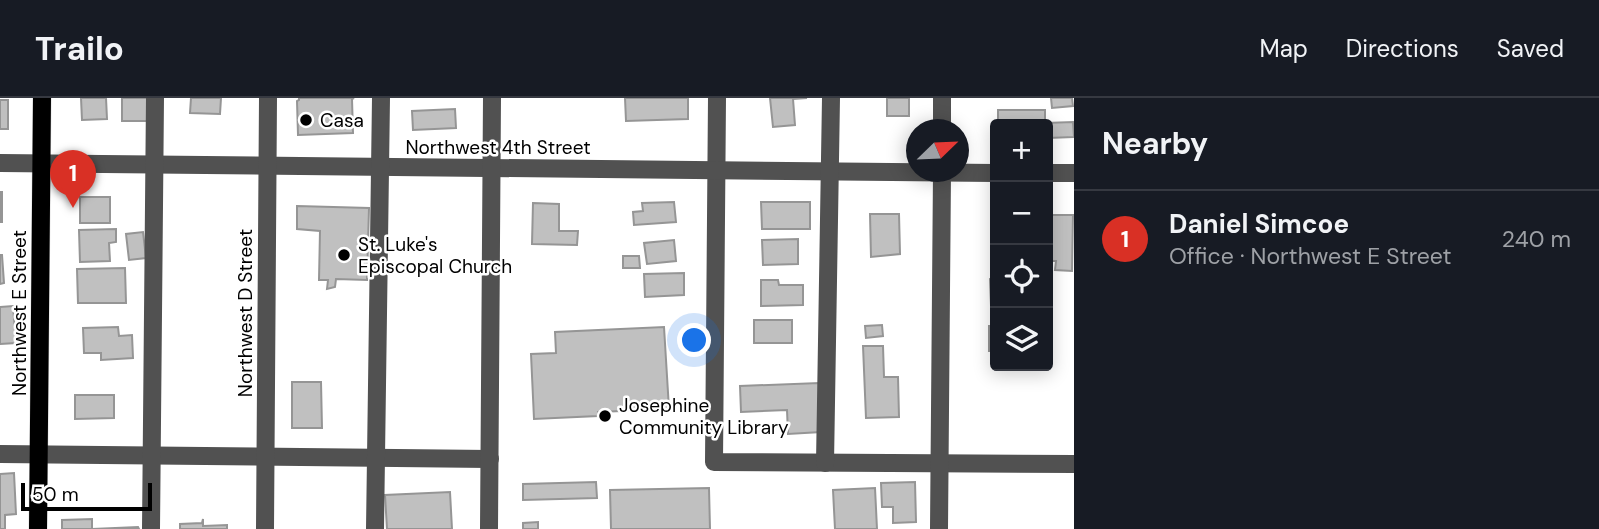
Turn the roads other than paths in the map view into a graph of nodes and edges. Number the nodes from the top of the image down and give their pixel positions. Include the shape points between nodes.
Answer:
1 (42, 98) edge
2 (155, 98) edge
3 (268, 98) edge
4 (381, 98) edge
5 (492, 98) edge
6 (717, 98) edge
7 (831, 98) edge
8 (942, 98) edge
9 (942, 119) edge
10 (0, 163) edge
11 (41, 163) junction
12 (154, 164) junction
13 (267, 166) junction
14 (381, 167) junction
15 (492, 168) junction
16 (716, 170) junction
17 (830, 172) junction
18 (906, 172) edge
19 (969, 173) edge
20 (990, 173) edge
21 (1053, 173) edge
22 (1074, 173) edge
23 (942, 182) edge
24 (0, 454) edge
25 (39, 454) junction
26 (152, 456) junction
27 (265, 457) junction
28 (375, 458) junction
29 (490, 459) junction
30 (825, 463) junction
31 (940, 464) junction
32 (1074, 464) edge
33 (38, 529) edge
34 (151, 529) edge
35 (264, 529) edge
36 (375, 529) edge
37 (489, 529) edge
38 (939, 529) edge

1 - 11 main road, Northwest E Street
2 - 12 street
3 - 13 street, Northwest D Street
4 - 14 street
5 - 15 street
6 - 16 street
7 - 17 street
8 - 9 street
10 - 11 street, Northwest 4th Street
11 - 12 street, Northwest 4th Street
11 - 25 main road, Northwest E Street
12 - 13 street, Northwest 4th Street
12 - 26 street
13 - 14 street, Northwest 4th Street
13 - 27 street, Northwest D Street
14 - 15 street, Northwest 4th Street
14 - 28 street
15 - 16 street, Northwest 4th Street
15 - 29 street
16 - 17 street, Northwest 4th Street
16 - 30 street via 714,462
17 - 18 street, Northwest 4th Street
17 - 30 street
19 - 20 street, Northwest 4th Street
21 - 22 street
23 - 31 street
24 - 25 street
25 - 26 street
25 - 33 main road, Northwest E Street
26 - 27 street
26 - 34 street
27 - 28 street
27 - 35 street, Northwest D Street
28 - 29 street
28 - 36 street
29 - 37 street
30 - 31 street
31 - 32 street
31 - 38 street

